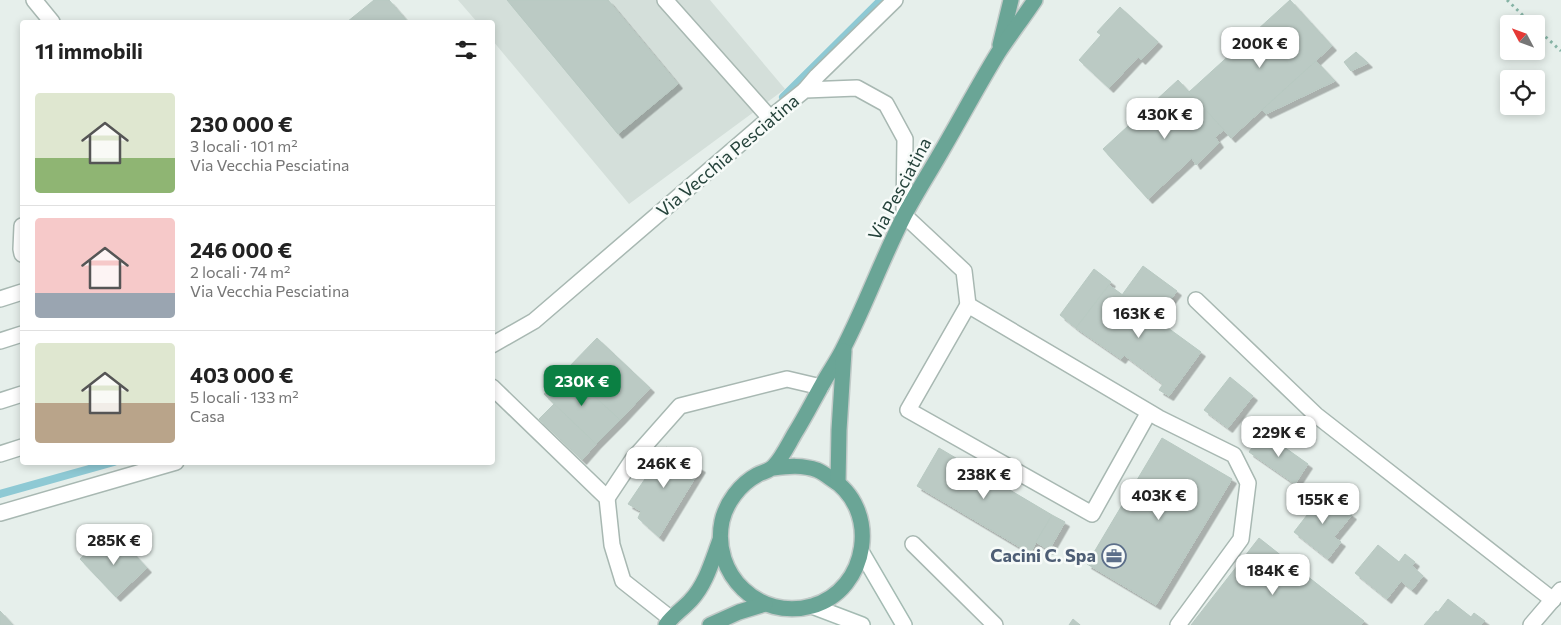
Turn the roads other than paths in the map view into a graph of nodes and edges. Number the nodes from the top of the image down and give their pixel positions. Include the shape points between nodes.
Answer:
1 (34, 0) edge
2 (665, 0) edge
3 (895, 0) edge
4 (1011, 0) edge
5 (1035, 0) edge
6 (50, 20) edge
7 (998, 53) junction
8 (805, 90) junction
9 (770, 118) junction
10 (904, 216) junction
11 (20, 293) edge
12 (0, 299) edge
13 (1196, 300) dead end
14 (968, 305) junction
15 (20, 335) edge
16 (0, 341) edge
17 (495, 343) edge
18 (844, 347) junction
19 (821, 387) junction
20 (495, 390) edge
21 (20, 395) edge
22 (0, 401) edge
23 (1149, 412) junction
24 (20, 448) edge
25 (0, 454) edge
26 (166, 465) edge
27 (773, 468) junction
28 (838, 483) junction
29 (607, 498) junction
30 (0, 513) edge
31 (720, 539) junction
32 (913, 544) dead end
33 (862, 553) junction
34 (1557, 595) edge
35 (765, 604) junction
36 (812, 606) junction
37 (668, 622) edge
38 (710, 625) edge
39 (862, 625) edge
40 (904, 625) edge
41 (995, 625) edge
42 (1178, 625) edge
43 (1532, 625) edge

1 - 6 street
2 - 9 street
3 - 8 street
4 - 7 main road, Via Pesciatina
5 - 7 main road, Via Pesciatina
7 - 10 main road, Via Pesciatina
8 - 9 street, Via Vecchia Pesciatina
8 - 10 street, Via Vecchia Pesciatina via 857,88 886,104 906,139
9 - 17 street, Via Vecchia Pesciatina via 534,322
10 - 14 street via 964,271
10 - 18 main road, Via Pesciatina
11 - 12 street
13 - 34 street via 1316,415
14 - 23 street
14 - 23 street via 908,410 1092,514
15 - 16 street
18 - 19 main road, Via Pesciatina
18 - 28 main road, Via Pesciatina
19 - 27 main road, Via Pesciatina
19 - 29 street via 787,380 680,406 633,459
20 - 29 street
21 - 22 street
23 - 42 street via 1234,455 1248,483 1241,539
24 - 25 street
26 - 30 street
27 - 28 main road via 796,466 819,471
27 - 31 main road via 756,475 729,502 722,520
28 - 33 main road via 860,514
29 - 37 street via 612,545 623,581
31 - 35 main road via 724,560 733,578 747,594
31 - 37 main road via 709,571 692,599
32 - 41 street
33 - 36 main road via 844,586
33 - 40 street
34 - 43 street
35 - 36 main road via 789,609
35 - 38 main road
36 - 39 street

